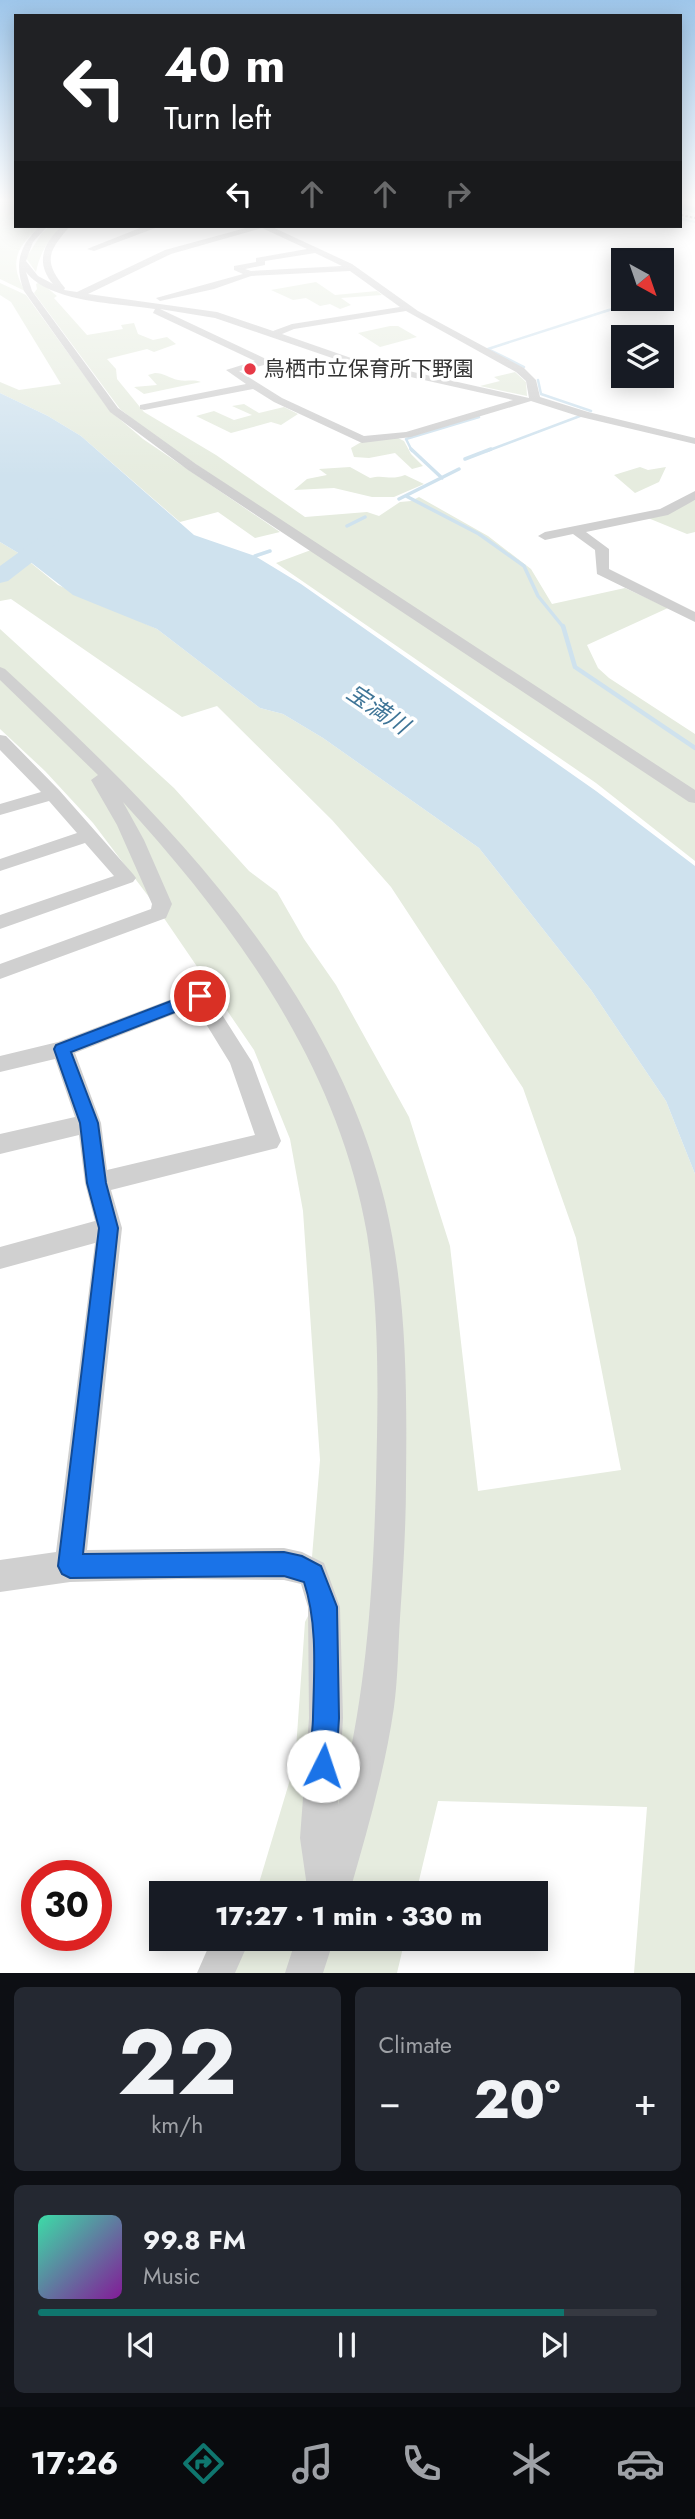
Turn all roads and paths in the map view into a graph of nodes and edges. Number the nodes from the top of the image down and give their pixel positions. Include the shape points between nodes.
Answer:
1 (67, 293) edge
2 (149, 293) edge
3 (191, 293) edge
4 (387, 293) edge
5 (30, 294) edge
6 (73, 294) joint
7 (153, 303) junction
8 (409, 308) junction
9 (274, 334) junction
10 (348, 360) junction
11 (264, 362) junction
12 (255, 384) junction
13 (530, 399) junction
14 (144, 407) dead end
15 (695, 441) edge
16 (695, 495) edge
17 (576, 530) junction
18 (545, 536) dead end
19 (695, 618) edge
20 (0, 672) edge
21 (0, 740) edge
22 (7, 755) edge
23 (98, 763) junction
24 (53, 794) junction
25 (695, 798) edge
26 (0, 810) edge
27 (90, 835) junction
28 (0, 865) edge
29 (0, 922) edge
30 (2, 967) edge
31 (62, 1049) junction
32 (0, 1064) edge
33 (89, 1123) junction
34 (0, 1143) edge
35 (97, 1183) junction
36 (109, 1228) junction
37 (0, 1258) edge
38 (70, 1566) junction
39 (0, 1576) edge
40 (326, 1881) edge
41 (332, 1881) edge
42 (226, 1951) edge
43 (311, 1951) edge
44 (216, 1973) edge
45 (304, 1973) edge

1 - 6 street
2 - 7 street
3 - 7 street
4 - 8 street
5 - 25 street via 114,410 149,437
6 - 7 street
7 - 9 street via 217,315
7 - 11 street
8 - 9 street
8 - 13 street via 520,370 531,380
9 - 10 street
10 - 11 street via 316,367
10 - 13 street
11 - 12 street via 231,369
12 - 13 street via 278,400 362,440 407,435
12 - 14 street
13 - 15 street
16 - 17 street via 664,512
17 - 18 street
17 - 19 street via 602,549 602,571
20 - 23 street
21 - 22 street
22 - 24 street
23 - 30 street via 95,772 152,879 162,904 159,913
23 - 41 street via 194,870 282,991 348,1121 372,1199 386,1278 392,1381 391,1532 376,1713 355,1813
24 - 26 street
24 - 27 street
27 - 28 street
27 - 29 street via 126,878
31 - 32 street
31 - 33 street
31 - 35 street via 200,996 241,1062 269,1141
33 - 34 street
33 - 35 street
35 - 36 street
36 - 37 street
36 - 38 street
38 - 39 street
38 - 40 street via 284,1564 313,1574 324,1607 326,1718 318,1838
42 - 44 street
43 - 45 street

